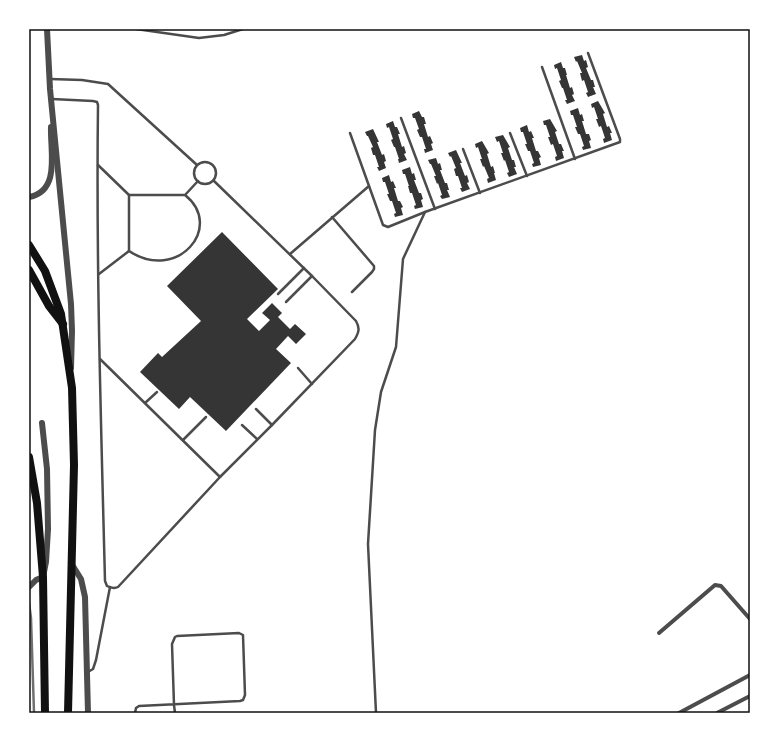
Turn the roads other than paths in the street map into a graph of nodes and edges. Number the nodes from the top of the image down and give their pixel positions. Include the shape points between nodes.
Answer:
1 (47, 29) edge
2 (136, 29) edge
3 (243, 29) edge
4 (150, 30) edge
5 (588, 52) dead end
6 (542, 67) dead end
7 (50, 79) junction
8 (52, 99) junction
9 (53, 109) junction
10 (401, 118) dead end
11 (350, 133) dead end
12 (510, 133) dead end
13 (463, 149) dead end
14 (575, 159) junction
15 (97, 165) junction
16 (197, 165) junction
17 (527, 176) junction
18 (198, 181) junction
19 (214, 181) junction
20 (369, 186) junction
21 (480, 193) junction
22 (129, 195) junction
23 (186, 195) junction
24 (29, 197) edge
25 (435, 209) junction
26 (425, 212) junction
27 (332, 217) junction
28 (29, 245) edge
29 (129, 251) junction
30 (290, 254) junction
31 (304, 268) junction
32 (29, 270) edge
33 (98, 274) junction
34 (312, 276) junction
35 (352, 292) dead end
36 (278, 294) dead end
37 (286, 302) dead end
38 (64, 325) junction
39 (100, 359) junction
40 (298, 368) dead end
41 (70, 372) junction
42 (312, 384) junction
43 (157, 392) dead end
44 (145, 403) junction
45 (256, 409) dead end
46 (206, 417) dead end
47 (42, 423) dead end
48 (242, 425) dead end
49 (272, 426) junction
50 (257, 439) junction
51 (183, 440) junction
52 (29, 457) edge
53 (220, 477) junction
54 (70, 562) junction
55 (43, 577) junction
56 (29, 587) edge
57 (110, 587) junction
58 (750, 620) edge
59 (659, 633) dead end
60 (87, 672) junction
61 (750, 675) edge
62 (750, 696) edge
63 (174, 705) junction
64 (45, 713) edge
65 (68, 713) edge
66 (88, 713) edge
67 (135, 713) edge
68 (175, 713) edge
69 (376, 713) edge
70 (679, 713) edge
71 (717, 713) edge

1 - 7 street
2 - 4 lane
3 - 4 lane via 224,35 199,38
5 - 14 lane via 620,141 618,144
6 - 14 lane
7 - 8 street
7 - 16 lane via 108,84
8 - 9 street
8 - 15 lane via 97,102
9 - 24 street via 49,184 40,193
9 - 41 street via 71,304
10 - 25 lane
11 - 20 lane
12 - 17 lane
13 - 21 lane
14 - 17 lane
15 - 22 lane
15 - 33 lane
16 - 18 lane via 193,173
16 - 19 lane via 204,162 211,165 216,174
17 - 21 lane
18 - 19 lane via 208,184
18 - 23 lane
19 - 30 lane
20 - 26 lane via 384,226 388,227
20 - 27 lane
21 - 25 lane
22 - 23 lane
22 - 29 lane
23 - 29 lane via 194,202 200,225 197,238 189,249 178,257 164,261 138,257
25 - 26 lane
26 - 69 lane via 403,259 396,347 381,392 375,430 368,544
27 - 30 lane
27 - 35 lane via 374,266 372,272
28 - 38 highway via 45,271
29 - 33 lane
30 - 31 lane
31 - 34 lane
31 - 36 lane
32 - 38 highway
33 - 39 lane
34 - 37 lane
34 - 42 lane via 359,326 355,339
38 - 41 highway
39 - 44 lane
39 - 57 lane via 105,581
40 - 42 lane
41 - 54 highway via 74,442
42 - 49 lane
43 - 44 lane
44 - 51 lane
45 - 49 lane
46 - 51 lane
47 - 55 street via 47,469 48,529
48 - 50 lane
49 - 50 lane
50 - 53 lane
51 - 53 lane
52 - 55 highway via 38,503
53 - 57 lane via 118,587
54 - 60 street via 84,588
54 - 65 highway
55 - 56 street
55 - 64 highway
57 - 60 lane via 96,660 93,669
58 - 59 street via 721,586 715,585
60 - 66 street
61 - 70 street
62 - 71 street
63 - 63 lane via 172,644 175,637 239,633 243,635 243,700
63 - 67 lane via 139,706
63 - 68 lane

